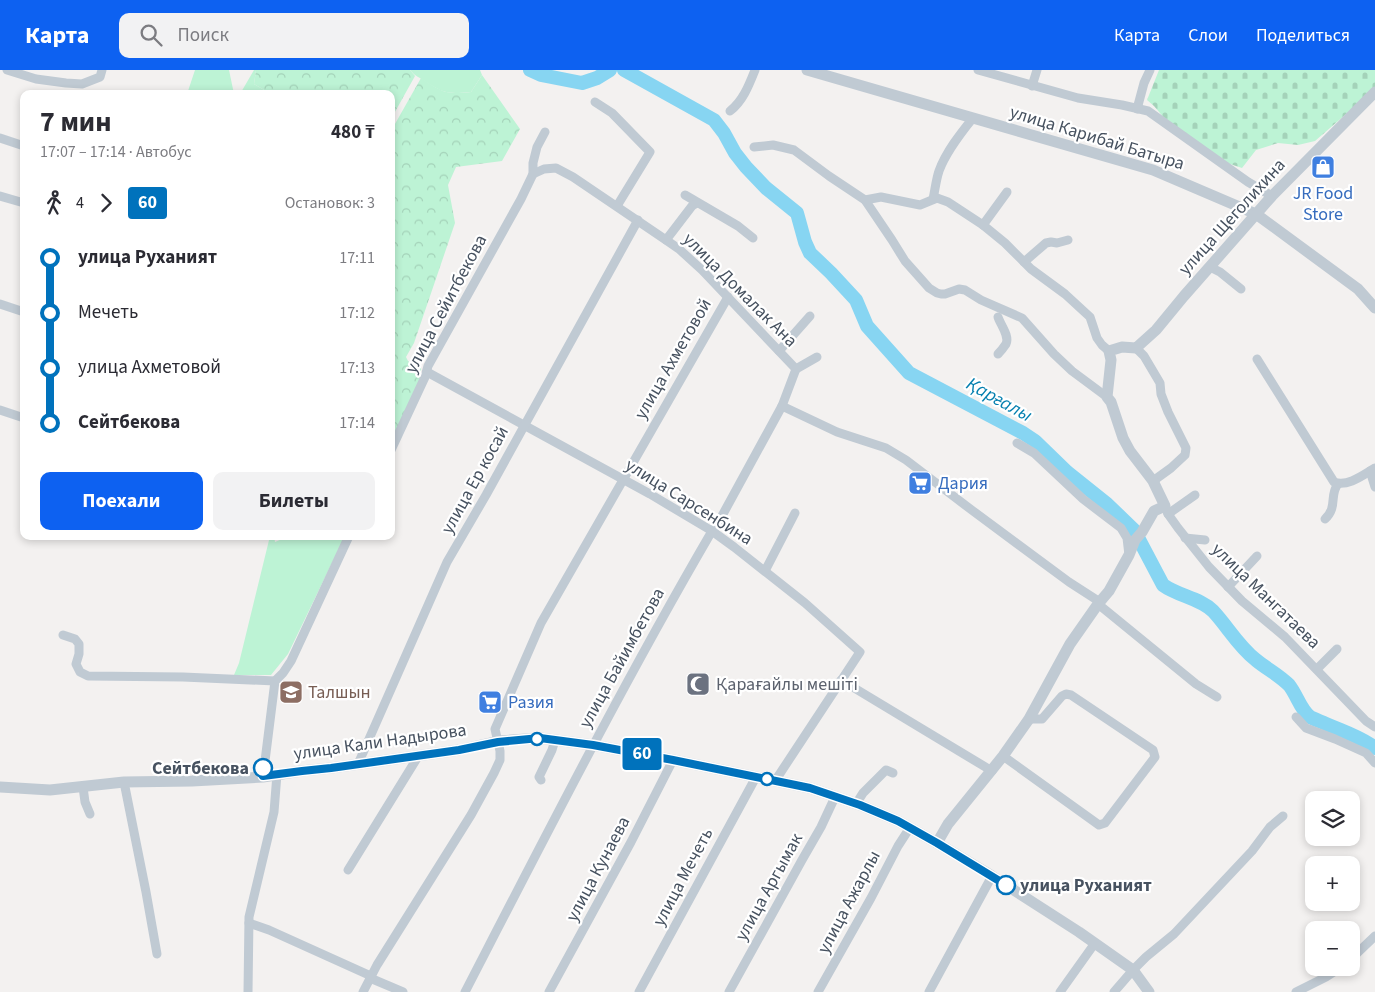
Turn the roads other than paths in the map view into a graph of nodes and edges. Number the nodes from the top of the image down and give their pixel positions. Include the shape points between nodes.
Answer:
1 (7, 70) edge
2 (102, 70) edge
3 (755, 70) edge
4 (807, 70) edge
5 (978, 70) edge
6 (1037, 70) edge
7 (1150, 70) edge
8 (1032, 86) junction
9 (1375, 92) edge
10 (595, 102) dead end
11 (1137, 109) junction
12 (730, 111) dead end
13 (973, 118) junction
14 (545, 132) dead end
15 (0, 138) edge
16 (20, 145) edge
17 (754, 148) dead end
18 (533, 174) junction
19 (1007, 192) dead end
20 (685, 195) dead end
21 (0, 196) edge
22 (1272, 196) junction
23 (933, 199) junction
24 (865, 200) junction
25 (20, 202) edge
26 (697, 203) junction
27 (617, 206) junction
28 (1256, 214) junction
29 (638, 220) junction
30 (983, 224) junction
31 (753, 238) dead end
32 (666, 240) junction
33 (1068, 240) dead end
34 (1024, 262) junction
35 (1210, 267) junction
36 (1241, 289) dead end
37 (728, 297) junction
38 (0, 304) edge
39 (1375, 308) edge
40 (1004, 310) junction
41 (20, 311) edge
42 (810, 316) dead end
43 (1136, 348) junction
44 (1109, 351) junction
45 (779, 352) junction
46 (998, 354) dead end
47 (817, 357) dead end
48 (1257, 359) dead end
49 (796, 370) junction
50 (427, 372) junction
51 (786, 396) joint
52 (1107, 396) junction
53 (782, 406) junction
54 (0, 410) edge
55 (20, 417) edge
56 (525, 425) junction
57 (395, 441) edge
58 (1017, 443) dead end
59 (1372, 470) edge
60 (623, 479) junction
61 (1153, 481) junction
62 (1338, 484) junction
63 (1375, 487) edge
64 (1195, 495) dead end
65 (1167, 510) junction
66 (795, 513) dead end
67 (1325, 519) dead end
68 (712, 531) junction
69 (1186, 538) junction
70 (347, 540) edge
71 (1205, 540) dead end
72 (1129, 555) junction
73 (1257, 556) dead end
74 (765, 571) junction
75 (1228, 587) junction
76 (1099, 603) junction
77 (64, 635) dead end
78 (1337, 650) dead end
79 (1317, 669) junction
80 (275, 680) junction
81 (841, 680) junction
82 (1218, 697) dead end
83 (1296, 717) dead end
84 (1029, 719) junction
85 (1375, 727) edge
86 (555, 740) junction
87 (498, 742) junction
88 (593, 745) junction
89 (420, 755) junction
90 (1003, 756) junction
91 (673, 760) junction
92 (1375, 763) edge
93 (358, 764) junction
94 (992, 771) junction
95 (893, 773) dead end
96 (277, 774) junction
97 (263, 776) junction
98 (756, 777) junction
99 (541, 780) dead end
100 (776, 781) junction
101 (124, 782) junction
102 (0, 787) edge
103 (83, 787) junction
104 (835, 797) junction
105 (856, 804) junction
106 (90, 814) dead end
107 (1283, 816) dead end
108 (909, 829) junction
109 (937, 843) junction
110 (348, 870) dead end
111 (992, 876) junction
112 (249, 923) junction
113 (1375, 936) edge
114 (1095, 943) junction
115 (1360, 950) edge
116 (156, 954) dead end
117 (1133, 970) junction
118 (1328, 976) edge
119 (371, 977) junction
120 (248, 992) edge
121 (364, 992) edge
122 (403, 992) edge
123 (465, 992) edge
124 (549, 992) edge
125 (640, 992) edge
126 (729, 992) edge
127 (818, 992) edge
128 (929, 992) edge
129 (1060, 992) edge
130 (1114, 992) edge
131 (1149, 992) edge
132 (1296, 992) edge

1 - 2 street via 36,79 82,84 100,77
3 - 12 street via 747,89
4 - 13 street, улица Карибай Батыра
5 - 8 street
6 - 8 street
7 - 11 street
8 - 11 street
9 - 22 street, улица Щеголихина
10 - 27 street via 612,113 650,152
11 - 22 street via 1148,111
13 - 23 street via 938,172
13 - 28 street, улица Карибай Батыра via 1153,170
14 - 18 street, улица Сейитбекова via 537,146
15 - 16 street
17 - 24 street via 774,145 794,150
18 - 27 street, улица Домалак Ана via 556,168
18 - 50 street, улица Сейитбекова
19 - 30 street
20 - 26 street
21 - 25 street
22 - 28 street, улица Щеголихина
23 - 24 street via 920,205 881,197
23 - 30 street via 948,202
24 - 40 street via 899,253 929,288 941,294 965,290
26 - 31 street
26 - 32 street
27 - 29 street, улица Домалак Ана
28 - 35 street, улица Щеголихина
28 - 39 street, улица Карибай Батыра via 1358,289
29 - 32 street, улица Домалак Ана
29 - 56 street, улица Ер косай
30 - 34 street
32 - 37 street, улица Домалак Ана
33 - 34 street via 1046,244
34 - 44 street via 1090,317 1097,338
35 - 36 street
35 - 43 street, улица Щеголихина via 1156,330
37 - 45 street, улица Домалак Ана
37 - 60 street, улица Ахметовой
38 - 41 street
40 - 46 street via 996,319 1007,343
40 - 52 street via 1022,318 1072,371
42 - 45 street
43 - 44 street via 1122,346
43 - 61 street via 1160,383 1168,412 1186,448 1185,455
44 - 52 street
45 - 49 street, улица Домалак Ана
47 - 49 street
48 - 62 street
49 - 51 street, улица Домалак Ана
50 - 56 street, улица Сарсенбина
50 - 57 street, улица Сейитбекова
51 - 53 street, улица Байимбетова
52 - 61 street, улица Мангатаева via 1130,451
53 - 68 street, улица Байимбетова
53 - 76 street via 837,432 886,448 906,460
54 - 55 street
56 - 60 street, улица Сарсенбина
56 - 93 street, улица Ер косай via 447,562
58 - 72 street via 1034,453 1083,499 1121,528 1127,538
59 - 62 street via 1345,484
59 - 63 street
60 - 68 street, улица Сарсенбина
60 - 87 street, улица Ахметовой via 541,623 495,729
61 - 65 street, улица Мангатаева
62 - 67 street via 1334,490 1332,510
64 - 65 street
65 - 69 street, улица Мангатаева
65 - 72 street via 1154,511
66 - 74 street
68 - 74 street, улица Сарсенбина
68 - 88 street, улица Байимбетова
69 - 71 street
69 - 75 street, улица Мангатаева
70 - 80 street via 292,661
72 - 76 street
73 - 75 street
74 - 81 street, улица Сарсенбина via 860,652
75 - 79 street, улица Мангатаева
76 - 82 street via 1196,684
76 - 84 street via 1070,644
77 - 80 street via 79,644 76,664 80,672 88,676
78 - 79 street
79 - 85 street, улица Мангатаева
80 - 97 street
81 - 94 street
81 - 100 street, улица Сарсенбина
83 - 92 street via 1306,728 1366,753
84 - 90 street
84 - 90 street via 1042,719 1062,696 1071,695 1153,750 1155,757 1124,800 1105,823 1099,825
86 - 87 street, улица Кали Надырова via 540,738
86 - 88 street, улица Кали Надырова
86 - 99 street via 539,777
87 - 89 street, улица Кали Надырова
87 - 119 street, улица Ахметовой via 500,760 494,773
88 - 91 street, улица Кали Надырова
88 - 123 street, улица Байимбетова
89 - 93 street, улица Кали Надырова
89 - 110 street
90 - 94 street
91 - 98 street, улица Кали Надырова
91 - 124 street, улица Кунаева
93 - 96 street, улица Кали Надырова
94 - 109 street via 948,824
95 - 105 street via 886,770
96 - 97 street, улица Кали Надырова
96 - 112 street via 274,812
97 - 101 street, улица Кали Надырова
98 - 100 street, улица Кали Надырова
98 - 125 street, улица Мечеть
100 - 104 street, улица Кали Надырова
101 - 103 street, улица Кали Надырова
101 - 116 street
102 - 103 street, улица Кали Надырова via 50,790
103 - 106 street
104 - 105 street, улица Кали Надырова
104 - 126 street, улица Аргымак
105 - 108 street, улица Кали Надырова via 898,821
107 - 117 street via 1174,934
108 - 109 street, улица Кали Надырова
108 - 127 street, улица Ажарлы
109 - 111 street, улица Кали Надырова
111 - 114 street, улица Кали Надырова
111 - 128 street
112 - 119 street
112 - 120 street
113 - 115 street
114 - 117 street, улица Кали Надырова
114 - 129 street
117 - 130 street
117 - 131 street, улица Кали Надырова
118 - 132 street
119 - 121 street, улица Ахметовой
119 - 122 street

